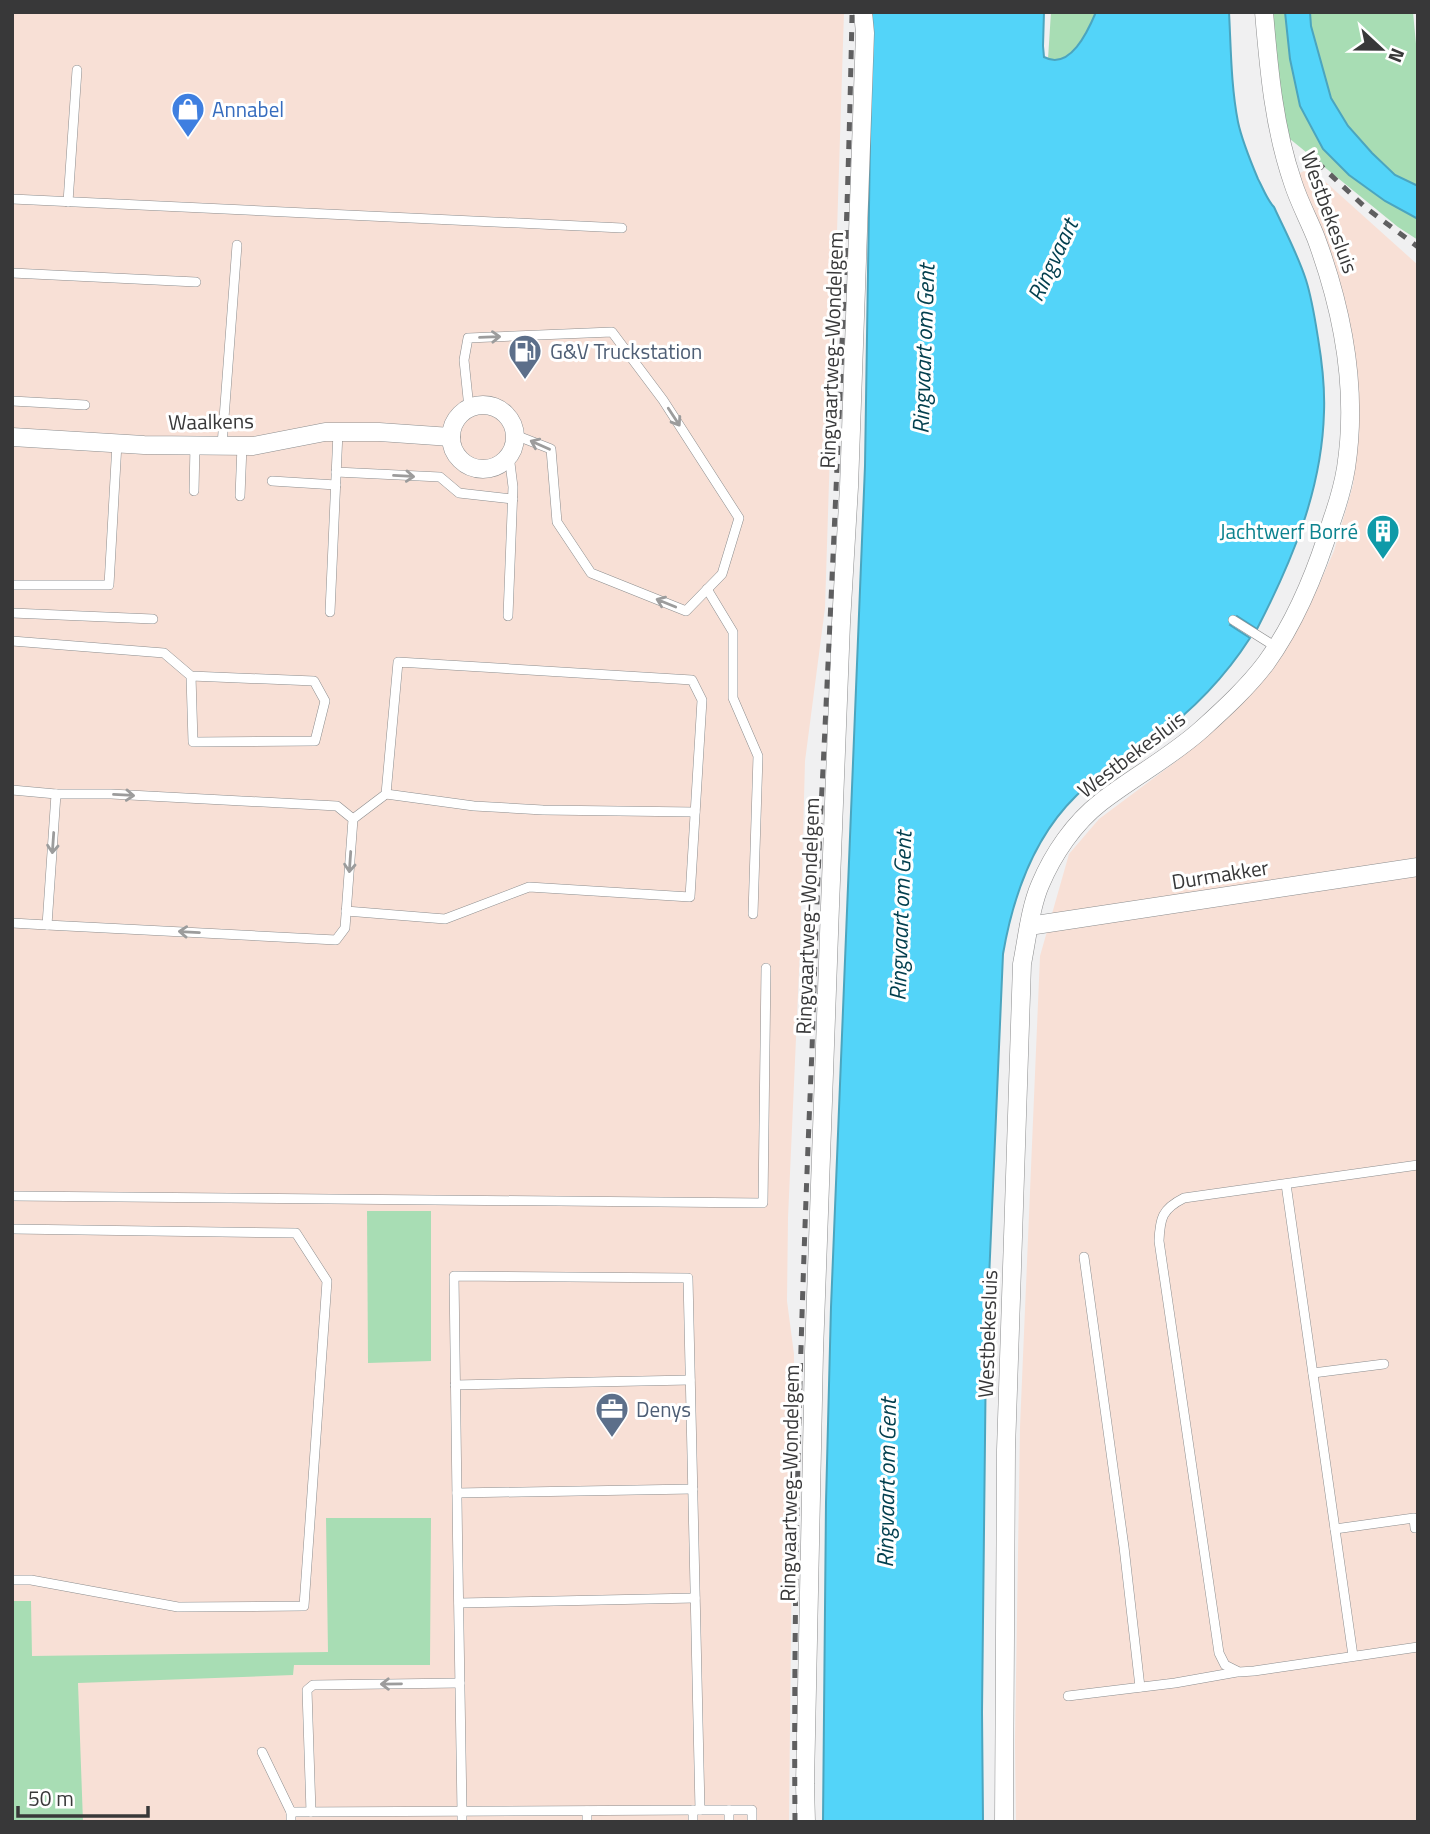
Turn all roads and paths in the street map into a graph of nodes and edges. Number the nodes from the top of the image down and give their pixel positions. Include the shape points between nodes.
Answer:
1 (863, 12) edge
2 (1264, 12) edge
3 (77, 70) dead end
4 (12, 199) edge
5 (68, 202) junction
6 (622, 228) dead end
7 (236, 245) dead end
8 (12, 273) edge
9 (196, 282) dead end
10 (12, 401) edge
11 (85, 405) dead end
12 (469, 408) junction
13 (338, 432) junction
14 (515, 435) junction
15 (12, 437) edge
16 (451, 437) junction
17 (117, 443) junction
18 (195, 445) junction
19 (222, 446) junction
20 (242, 446) junction
21 (509, 455) junction
22 (336, 472) junction
23 (272, 481) dead end
24 (335, 485) junction
25 (194, 491) dead end
26 (240, 496) dead end
27 (513, 499) junction
28 (12, 585) edge
29 (708, 589) junction
30 (330, 612) dead end
31 (12, 613) edge
32 (508, 616) dead end
33 (153, 619) dead end
34 (1233, 620) dead end
35 (12, 641) edge
36 (1276, 647) junction
37 (191, 676) junction
38 (12, 790) edge
39 (56, 794) junction
40 (386, 794) junction
41 (695, 812) junction
42 (353, 819) junction
43 (1418, 867) edge
44 (346, 911) junction
45 (753, 914) dead end
46 (12, 923) edge
47 (47, 925) junction
48 (1029, 926) junction
49 (766, 968) dead end
50 (1418, 1165) edge
51 (1286, 1184) junction
52 (12, 1196) edge
53 (12, 1229) edge
54 (1084, 1257) dead end
55 (1384, 1364) dead end
56 (1313, 1373) junction
57 (690, 1380) junction
58 (455, 1385) junction
59 (693, 1489) junction
60 (457, 1493) junction
61 (1418, 1528) edge
62 (1335, 1529) junction
63 (12, 1580) edge
64 (695, 1598) junction
65 (458, 1603) junction
66 (1418, 1647) edge
67 (1353, 1656) junction
68 (1239, 1672) junction
69 (460, 1683) junction
70 (1140, 1687) junction
71 (1068, 1696) dead end
72 (262, 1752) dead end
73 (638, 1810) junction
74 (697, 1810) junction
75 (729, 1810) junction
76 (587, 1811) junction
77 (311, 1812) junction
78 (291, 1817) edge
79 (462, 1817) edge
80 (535, 1817) edge
81 (587, 1822) edge
82 (638, 1822) edge
83 (693, 1822) edge
84 (729, 1822) edge
85 (752, 1822) edge
86 (806, 1822) edge
87 (1003, 1822) edge

1 - 86 street, Ringvaartweg-Wondelgem via 850,474 814,1352
2 - 36 street, Westbekesluis via 1274,112 1293,184 1335,295 1349,384 1349,436 1339,499 1307,590
3 - 5 lane
4 - 5 lane
5 - 6 lane
7 - 19 lane
8 - 9 lane
10 - 11 lane
12 - 14 street via 489,405 499,409 513,425
12 - 16 street via 454,423
12 -> 29 lane via 464,360 468,338 612,332 663,400 739,518 722,574
13 - 16 street, Waalkens
13 - 20 street, Waalkens
13 - 22 lane
14 - 21 street
29 -> 14 lane via 686,611 592,573 557,522 551,449
15 - 17 street, Waalkens
16 - 21 street via 455,453 471,467 492,468
17 - 18 street, Waalkens
17 - 28 lane via 109,585
18 - 19 street, Waalkens
18 - 25 lane
19 - 20 street, Waalkens
20 - 26 lane
21 - 27 lane
22 - 24 lane
22 -> 27 lane via 440,477 459,493
23 - 24 lane
24 - 30 lane
27 - 32 lane
29 - 45 lane via 733,632 733,698 758,755
31 - 33 lane
34 - 36 lane
35 - 37 lane via 164,653
36 - 48 street, Westbekesluis via 1238,695 1199,732 1081,820 1039,886
37 - 37 lane via 193,742 315,741 325,701 314,681
38 - 39 lane
39 -> 42 lane via 337,806
39 -> 47 lane
40 - 41 lane via 474,807
40 - 41 lane via 398,662 692,680 702,700
40 - 42 lane
41 - 44 lane via 690,897 529,887 445,919
42 -> 44 lane
43 - 48 street, Durmakker
44 -> 47 lane via 345,928 336,940
46 - 47 lane
48 - 87 street, Westbekesluis via 1022,964 1006,1450
49 - 52 lane via 764,1203
50 - 51 lane
51 - 56 lane
51 - 68 lane via 1184,1198 1170,1205 1160,1220 1159,1241 1219,1653 1225,1665
53 - 63 lane via 296,1233 327,1281 304,1606 178,1607
54 - 70 lane
55 - 56 lane
56 - 62 lane
57 - 58 lane
57 - 58 lane via 688,1278 454,1276
57 - 59 lane
58 - 60 lane
59 - 60 lane
59 - 64 lane
60 - 65 lane
61 - 62 lane via 1414,1518
62 - 67 lane
64 - 65 lane
64 - 74 lane
65 - 69 lane
66 - 67 lane
67 - 68 lane
68 - 70 lane
69 -> 77 lane via 313,1685 307,1690
69 - 79 lane
70 - 71 lane
72 - 78 lane
73 - 74 lane
73 - 76 lane
73 - 82 lane
74 - 75 lane
74 - 83 lane
75 - 84 lane
75 - 85 lane via 752,1810
76 - 80 lane
76 - 81 lane
77 - 78 lane
77 - 79 lane
79 - 80 lane

